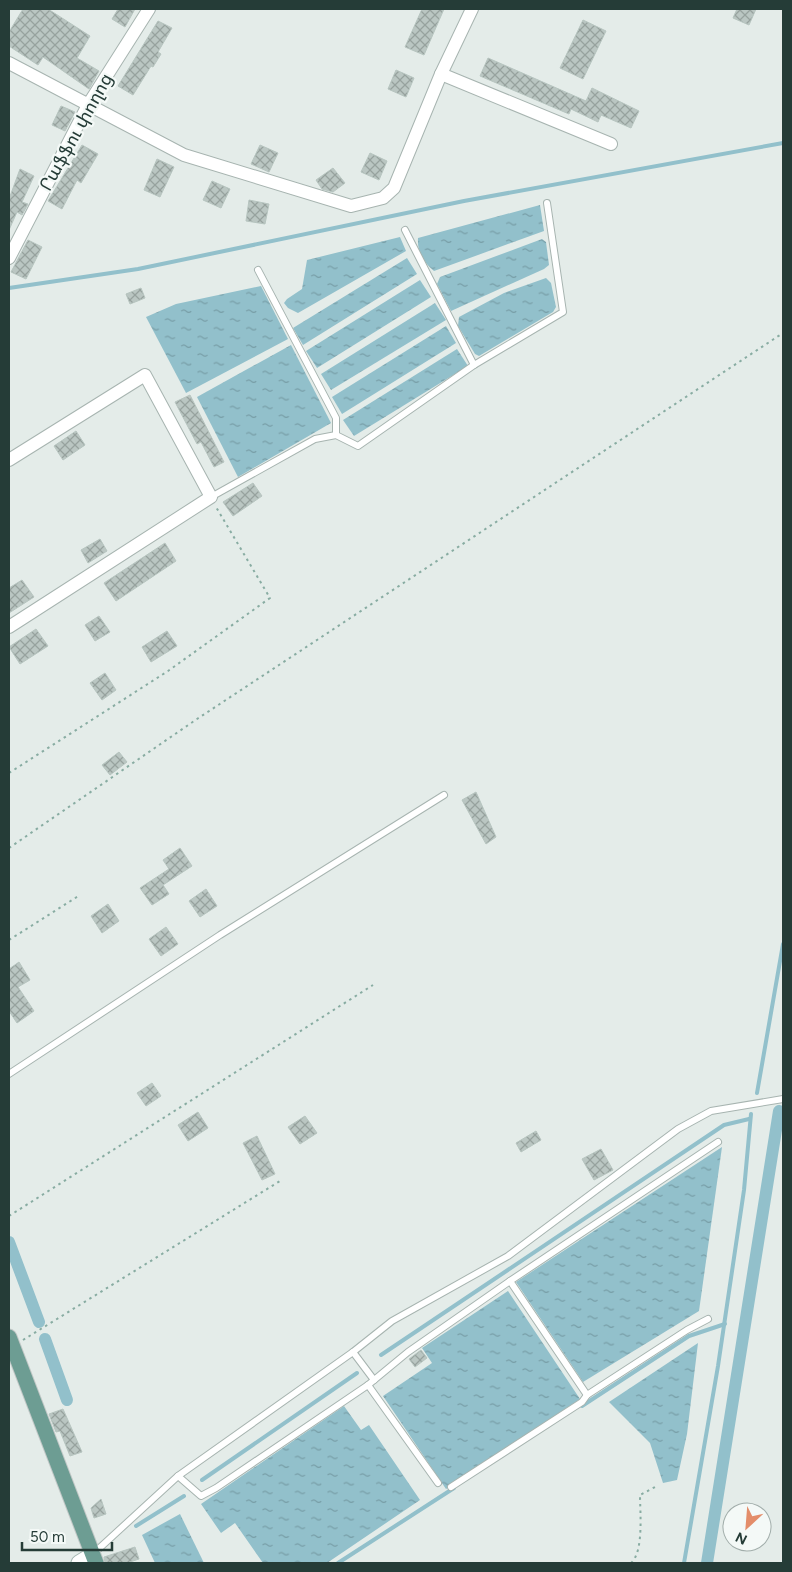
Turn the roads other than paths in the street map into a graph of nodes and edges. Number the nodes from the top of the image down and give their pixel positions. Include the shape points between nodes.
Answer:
1 (149, 9) edge
2 (472, 9) edge
3 (9, 63) edge
4 (441, 74) junction
5 (88, 105) junction
6 (611, 144) dead end
7 (547, 203) dead end
8 (405, 230) dead end
9 (9, 258) edge
10 (258, 270) dead end
11 (474, 365) junction
12 (336, 435) junction
13 (9, 460) edge
14 (211, 497) junction
15 (9, 627) edge
16 (444, 795) dead end
17 (9, 1074) edge
18 (783, 1099) edge
19 (718, 1142) dead end
20 (510, 1281) junction
21 (708, 1320) dead end
22 (10, 1341) edge
23 (353, 1352) junction
24 (374, 1380) junction
25 (368, 1385) junction
26 (587, 1396) junction
27 (178, 1476) junction
28 (438, 1483) dead end
29 (451, 1487) dead end
30 (94, 1559) edge
31 (79, 1563) edge

1 - 5 street, Րաֆֆու փողոց
2 - 4 street
3 - 5 street
4 - 5 street via 394,188 383,198 351,206 184,156
4 - 6 street
5 - 9 street, Րաֆֆու փողոց
7 - 11 lane via 563,312
8 - 11 lane
10 - 12 lane via 336,418
11 - 12 lane via 358,446
12 - 14 lane via 315,439
13 - 14 street via 145,375
14 - 15 street
16 - 17 lane via 220,935
18 - 23 lane via 711,1111 678,1129 508,1256 392,1321
19 - 20 lane
20 - 24 lane via 408,1352
20 - 26 lane
21 - 26 lane via 687,1330
22 - 30 main road
23 - 24 lane
23 - 27 lane
24 - 25 lane
25 - 27 lane via 201,1496
25 - 28 lane
26 - 29 lane
27 - 30 lane
30 - 31 main road

